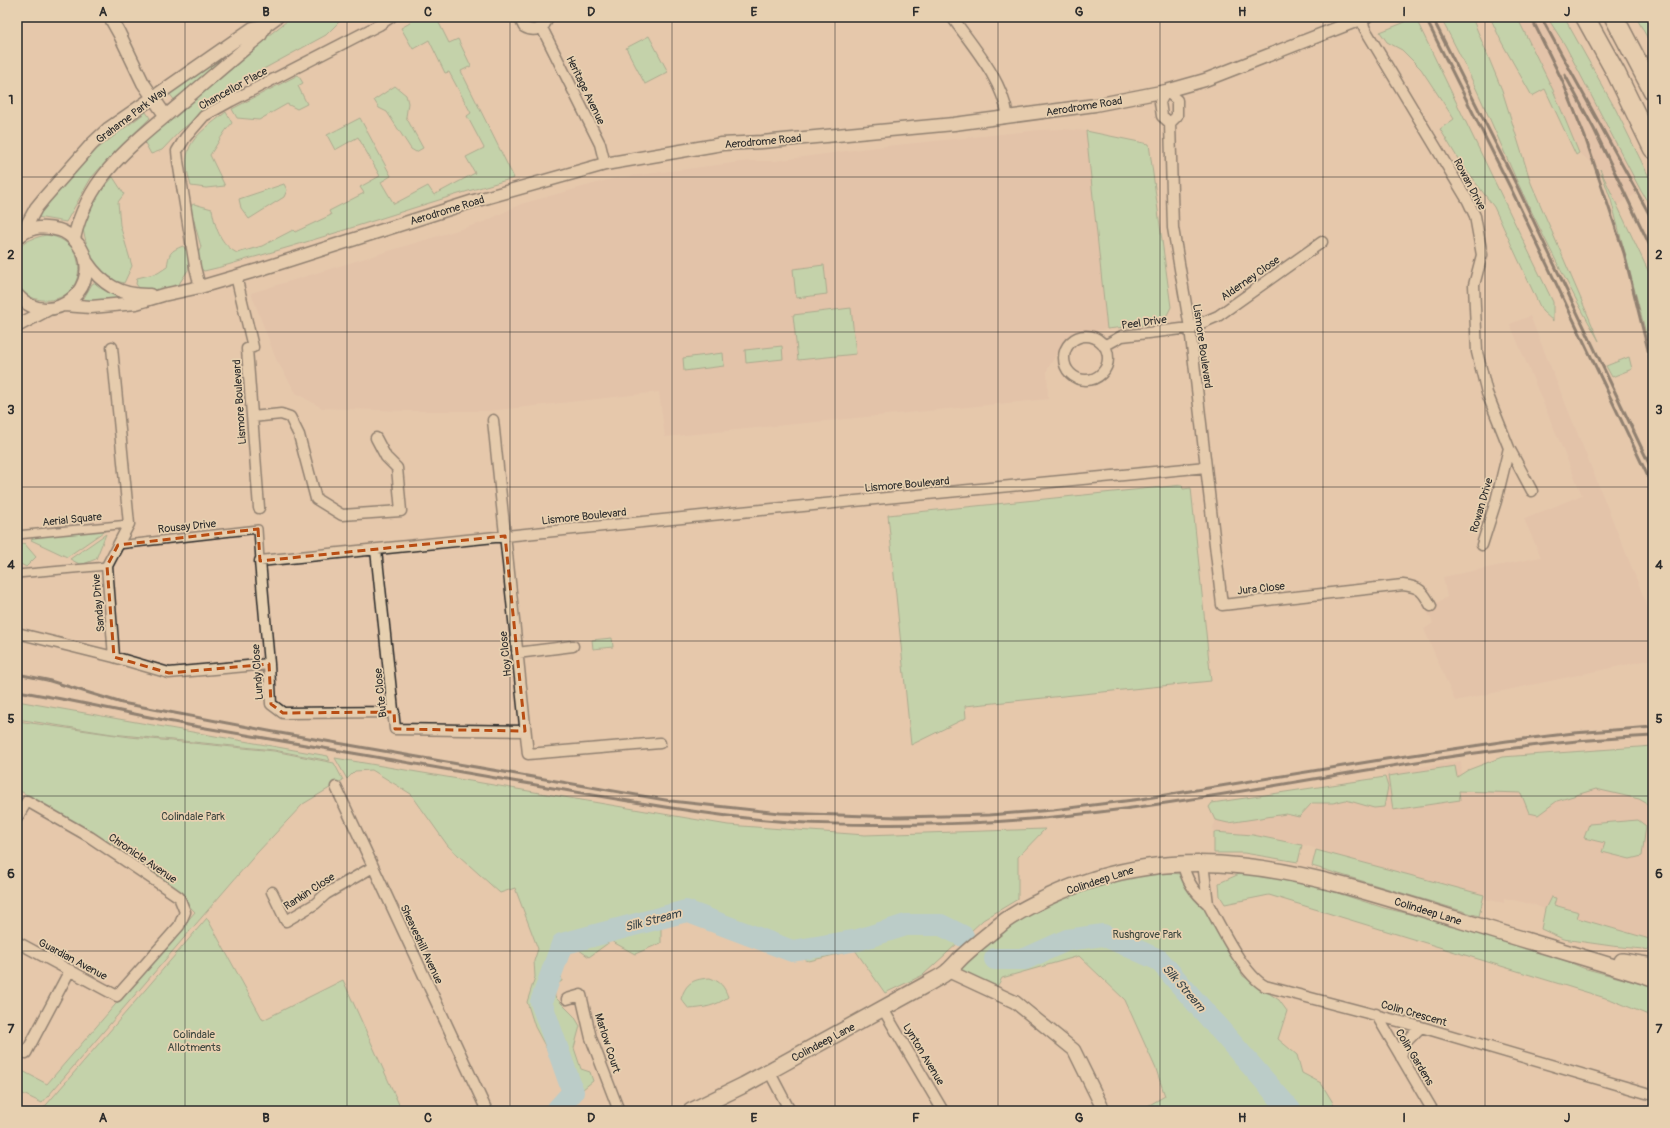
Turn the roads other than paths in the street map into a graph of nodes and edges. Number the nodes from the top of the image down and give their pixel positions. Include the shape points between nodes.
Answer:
1 (110, 17) edge
2 (276, 17) edge
3 (391, 17) edge
4 (519, 17) edge
5 (548, 17) edge
6 (952, 17) edge
7 (1585, 17) edge
8 (1614, 17) edge
9 (1363, 18) edge
10 (266, 25) junction
11 (542, 28) junction
12 (1166, 91) junction
13 (1653, 91) edge
14 (152, 97) junction
15 (165, 115) junction
16 (1008, 118) junction
17 (1170, 123) junction
18 (1653, 149) edge
19 (605, 164) junction
20 (20, 237) edge
21 (74, 239) junction
22 (1322, 242) dead end
23 (86, 261) junction
24 (236, 276) junction
25 (200, 287) junction
26 (163, 294) junction
27 (17, 295) edge
28 (64, 305) junction
29 (51, 309) junction
30 (17, 326) edge
31 (1190, 328) junction
32 (1104, 346) junction
33 (112, 347) dead end
34 (252, 417) junction
35 (493, 420) dead end
36 (376, 438) dead end
37 (1509, 448) junction
38 (1206, 467) junction
39 (1532, 491) dead end
40 (259, 508) dead end
41 (129, 524) junction
42 (17, 536) edge
43 (505, 536) junction
44 (1482, 544) dead end
45 (118, 545) junction
46 (376, 550) junction
47 (260, 561) junction
48 (107, 566) junction
49 (17, 574) edge
50 (1431, 606) dead end
51 (17, 633) edge
52 (573, 646) dead end
53 (517, 652) junction
54 (114, 656) junction
55 (269, 664) junction
56 (394, 712) junction
57 (526, 731) junction
58 (660, 743) dead end
59 (336, 787) dead end
60 (17, 818) edge
61 (1203, 863) junction
62 (1183, 864) junction
63 (373, 867) junction
64 (272, 892) dead end
65 (1208, 904) junction
66 (17, 942) edge
67 (1560, 949) junction
68 (1653, 966) edge
69 (70, 970) junction
70 (948, 971) junction
71 (1653, 979) edge
72 (117, 996) joint
73 (566, 999) dead end
74 (884, 1009) junction
75 (1376, 1014) junction
76 (1421, 1027) junction
77 (26, 1053) dead end
78 (1401, 1057) junction
79 (769, 1071) junction
80 (1653, 1095) edge
81 (487, 1111) edge
82 (620, 1111) edge
83 (691, 1111) edge
84 (790, 1111) edge
85 (943, 1111) edge
86 (1104, 1111) edge
87 (1433, 1111) edge

1 - 14 street
2 - 10 street, Grahame Park Way
3 - 25 street, Chancellor Place via 217,108 204,116 185,138 177,151 178,161
4 - 11 street via 528,30
5 - 11 street
6 - 16 street via 997,81
7 - 18 highway via 1616,72
8 - 13 highway
9 - 12 street, Aerodrome Road via 1205,80
9 - 37 street, Rowan Drive via 1365,29 1475,216 1482,255 1474,285 1477,352 1487,393
10 - 14 street, Grahame Park Way via 253,28
10 - 15 street, Grahame Park Way via 260,36
11 - 19 street, Heritage Avenue via 600,144
12 - 16 street, Aerodrome Road via 1095,106
12 - 17 street, Lismore Boulevard via 1160,102 1162,116
12 - 17 street via 1177,100 1178,116
14 - 15 street
14 - 20 street, Grahame Park Way via 92,144 36,208
15 - 21 street, Grahame Park Way via 108,168 92,191 77,224
16 - 19 street, Aerodrome Road via 722,144
17 - 31 street, Lismore Boulevard via 1173,228
19 - 24 street, Aerodrome Road via 474,201
20 - 21 street via 36,228 49,227 63,231
21 - 23 street, Aerodrome Road
22 - 31 street, Alderney Close via 1218,316
23 - 26 street, Aerodrome Road via 95,275 113,288 139,295
23 - 28 street via 82,287 75,297
24 - 25 street, Aerodrome Road
24 - 34 street, Lismore Boulevard via 253,347 247,349
25 - 26 street, Aerodrome Road
26 - 28 street, Aerodrome Road via 136,303 92,307
27 - 29 street via 37,308
28 - 29 street
29 - 30 street
31 - 32 street, Peel Drive via 1122,336
31 - 38 street, Lismore Boulevard
32 - 32 street via 1108,362 1098,377 1081,380 1066,369 1065,352 1073,340 1086,336 1093,337
33 - 41 street
34 - 36 street via 281,414 290,417 299,435 316,499 342,515 401,511 397,468 386,457
34 - 40 street, Lismore Boulevard
35 - 43 street, Hoy Close
37 - 39 street, Rowan Drive
37 - 44 street, Rowan Drive
38 - 43 street, Lismore Boulevard
38 - 50 street, Jura Close via 1222,605 1403,585 1414,586 1424,592
41 - 42 street, Aerial Square
41 - 45 street, Sanday Drive
43 - 46 street, Lismore Boulevard
43 - 53 street, Hoy Close
45 - 47 street, Rousay Drive via 258,529
45 - 48 street, Sanday Drive
46 - 47 street, Lismore Boulevard
46 - 56 street, Bute Close
47 - 55 street, Lundy Close
48 - 49 street
48 - 54 street, Sanday Drive
51 - 54 street
52 - 53 street
53 - 57 street, Hoy Close
54 - 55 street via 169,673
55 - 56 street, Lundy Close via 271,704 283,713
56 - 57 street, Bute Close via 395,729
57 - 58 street, Hoy Close via 528,754
59 - 63 street, Sheaveshill Avenue
60 - 72 street, Chronicle Avenue via 27,801 90,837 179,897 184,912 179,926
61 - 62 main road, Colindeep Lane
61 - 65 street, Colin Crescent
61 - 67 main road, Colindeep Lane via 1302,875
62 - 65 street, Colin Crescent via 1189,883 1196,894
62 - 70 main road, Colindeep Lane via 1139,868 1112,874 1049,897 1002,923
63 - 64 street, Rankin Close via 286,920
63 - 81 street, Sheaveshill Avenue
65 - 75 street, Colin Crescent via 1247,970 1257,981 1265,986
66 - 69 street, Guardian Avenue
67 - 68 main road, Colindeep Lane
67 - 71 main road, Colindeep Lane
69 - 72 street, Guardian Avenue
69 - 77 street
70 - 74 main road, Colindeep Lane
70 - 86 street via 1015,1002 1074,1050
73 - 82 street, Marlow Court via 581,995 591,1038
74 - 79 main road, Colindeep Lane
74 - 85 street, Lynton Avenue
75 - 76 street, Colin Crescent
75 - 78 street, Colin Gardens
76 - 78 street via 1404,1044
76 - 80 street, Colin Crescent
78 - 87 street, Colin Gardens
79 - 83 main road, Colindeep Lane
79 - 84 street

